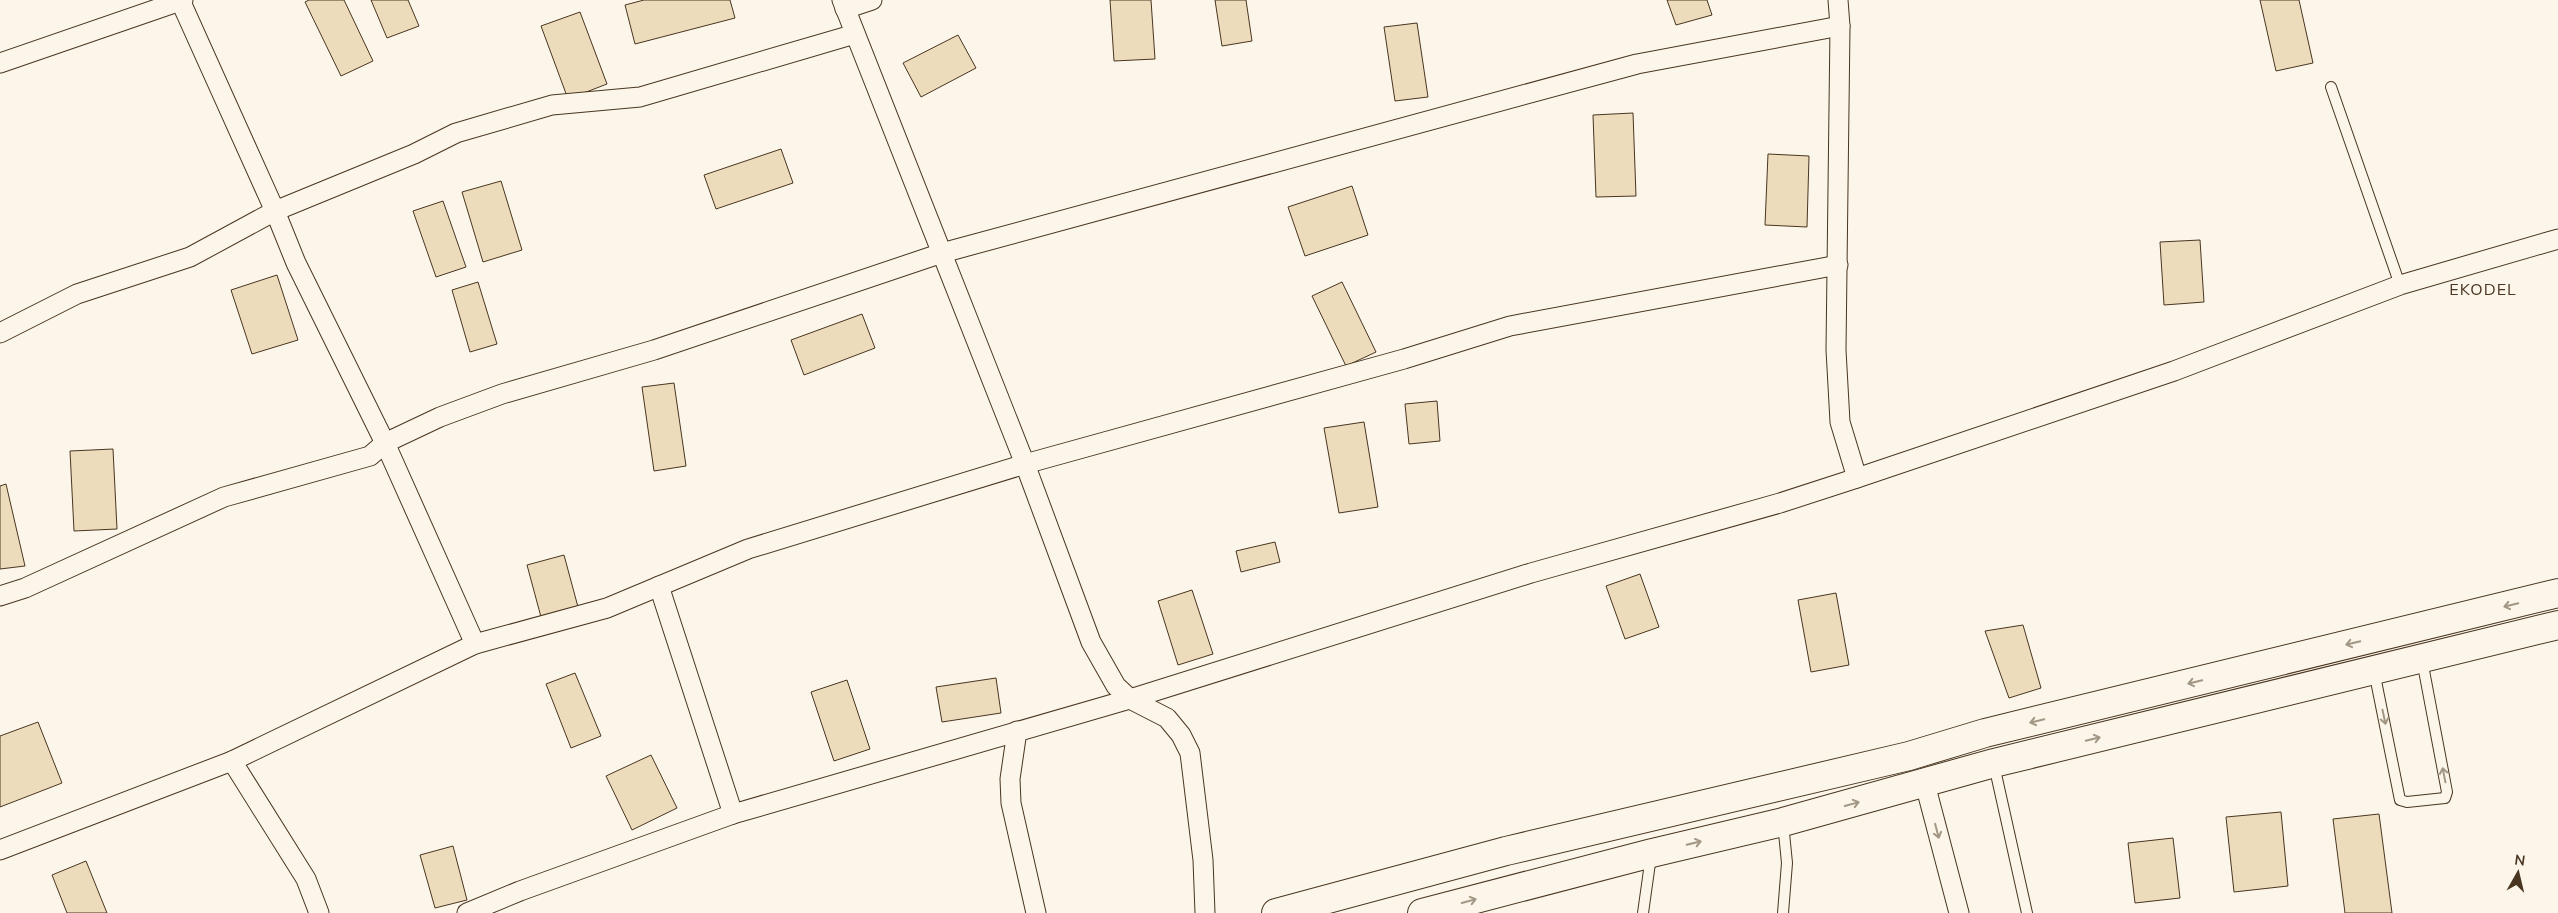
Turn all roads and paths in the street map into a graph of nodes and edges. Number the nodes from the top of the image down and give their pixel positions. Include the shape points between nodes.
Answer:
1 (872, 0) edge
2 (1838, 0) edge
3 (181, 1) edge
4 (843, 4) edge
5 (1840, 26) junction
6 (855, 34) junction
7 (0, 63) edge
8 (2332, 87) dead end
9 (276, 211) junction
10 (2558, 239) edge
11 (942, 254) junction
12 (1838, 265) junction
13 (2400, 285) junction
14 (0, 333) edge
15 (385, 443) junction
16 (1025, 464) junction
17 (1857, 478) junction
18 (659, 586) junction
19 (2558, 593) edge
20 (0, 596) edge
21 (2558, 625) edge
22 (475, 644) junction
23 (2421, 658) junction
24 (2374, 670) junction
25 (1130, 699) junction
26 (1017, 731) junction
27 (232, 761) junction
28 (1994, 763) junction
29 (1925, 784) junction
30 (732, 814) junction
31 (1783, 822) junction
32 (0, 850) edge
33 (1652, 853) junction
34 (319, 913) edge
35 (467, 913) edge
36 (1036, 913) edge
37 (1205, 913) edge
38 (1276, 913) edge
39 (1422, 913) edge
40 (1643, 913) edge
41 (1783, 913) edge
42 (1959, 913) edge
43 (2027, 913) edge

1 - 4 street
2 - 5 street
3 - 7 street
3 - 9 street
4 - 6 street
5 - 11 street via 1638,64
5 - 12 street
6 - 9 street via 640,97 552,106 513,115 456,133 414,154
6 - 11 street
8 - 13 lane
9 - 14 street via 190,257 77,294
9 - 15 street via 296,262
10 - 13 street
11 - 15 street via 654,350 502,394 440,417
11 - 16 street
12 - 16 street via 1510,326 1404,359
12 - 17 street via 1836,350 1840,422
13 - 17 street via 2174,371
15 - 20 street via 370,456 224,497 25,588
15 - 22 street
16 - 18 street via 748,549
16 - 25 street via 1091,642 1116,686
17 - 25 street via 1531,573
18 - 22 street via 607,608
18 - 30 street
19 -> 38 highway via 1985,733 1899,758 1506,851
21 - 23 highway
22 - 27 street
23 - 24 highway
24 -> 23 lane via 2400,800 2445,798 2447,792
28 -> 24 highway
25 - 26 street
25 - 37 street via 1167,718 1190,753 1203,860
26 - 30 street
26 - 36 street via 1010,778 1011,803
27 - 32 street
27 - 34 street via 306,879
28 - 29 highway
28 - 43 lane
31 -> 29 highway
29 -> 42 street
30 - 35 street
33 -> 31 highway
31 - 41 lane via 1788,863
39 -> 33 highway
33 - 40 lane

